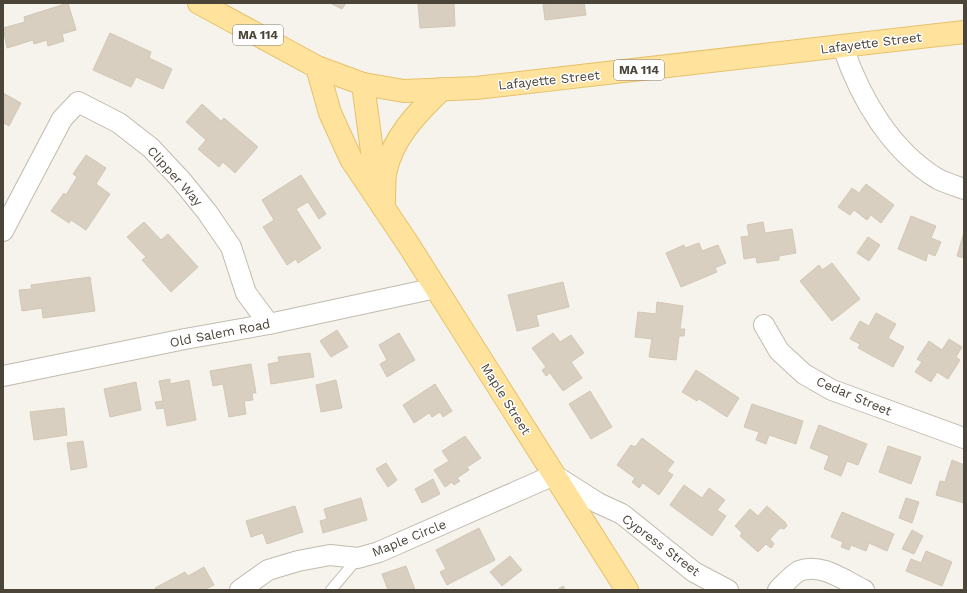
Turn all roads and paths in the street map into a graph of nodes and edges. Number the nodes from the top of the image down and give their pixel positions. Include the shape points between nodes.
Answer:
1 (199, 3) edge
2 (964, 32) edge
3 (843, 47) junction
4 (317, 67) junction
5 (363, 84) junction
6 (442, 90) junction
7 (964, 189) edge
8 (384, 208) junction
9 (3, 231) edge
10 (436, 288) junction
11 (269, 324) junction
12 (764, 325) dead end
13 (3, 376) edge
14 (964, 438) edge
15 (554, 475) junction
16 (358, 558) junction
17 (240, 590) edge
18 (331, 590) edge
19 (627, 590) edge
20 (728, 590) edge
21 (778, 590) edge
22 (864, 590) edge

1 - 4 main road, Lafayette Street / MA 114
2 - 3 main road, Lafayette Street / MA 114
3 - 6 main road, Lafayette Street / MA 114
3 - 7 street via 851,73 867,103 902,149 919,166 939,179
4 - 5 main road, Lafayette Street / MA 114
4 - 8 main road, Maple Street via 330,113 351,159
5 - 6 main road, Lafayette Street / MA 114 via 404,90
5 - 8 main road, Maple Street via 374,166
6 - 8 main road via 420,110 393,148 385,173
8 - 10 main road, Maple Street
9 - 11 street, Clipper Way via 62,120 78,102 119,123 151,148 181,180 231,248 246,293
10 - 11 street, Old Salem Road
10 - 15 main road, Maple Street
11 - 13 street, Old Salem Road
12 - 14 street, Cedar Street via 779,351 804,374 832,390
15 - 16 street, Maple Circle via 379,552
15 - 19 main road, Maple Street
15 - 20 street, Cypress Street via 598,503 622,514 694,572
16 - 17 street, Maple Circle via 330,555 298,561 268,570
16 - 18 lane
21 - 22 street via 798,572 812,568 824,570

